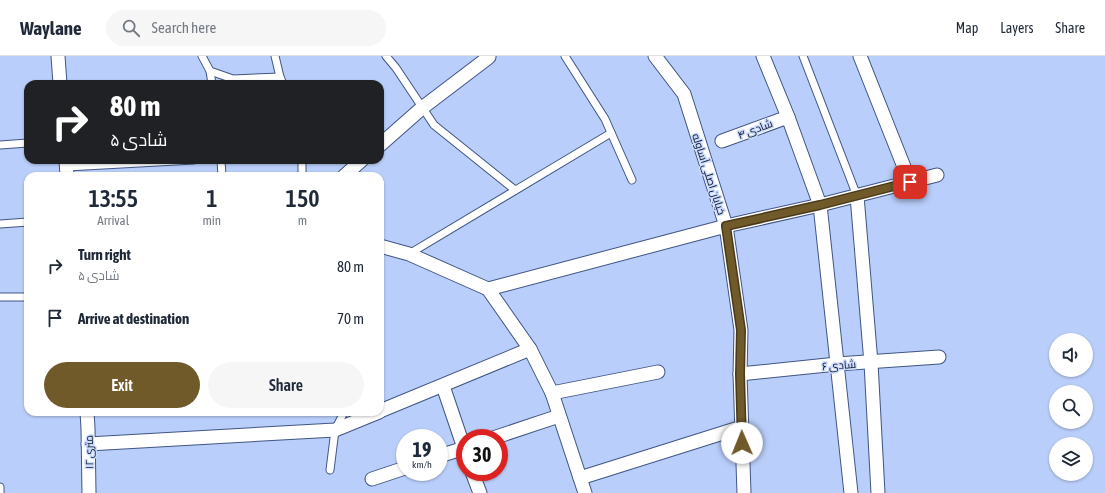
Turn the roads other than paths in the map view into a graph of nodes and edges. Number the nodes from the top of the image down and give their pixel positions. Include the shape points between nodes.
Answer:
1 (58, 56) edge
2 (202, 56) edge
3 (275, 56) edge
4 (386, 56) edge
5 (565, 56) edge
6 (764, 56) edge
7 (803, 56) edge
8 (860, 56) edge
9 (489, 57) dead end
10 (661, 58) edge
11 (210, 71) junction
12 (60, 80) edge
13 (211, 80) edge
14 (258, 80) edge
15 (282, 80) edge
16 (422, 108) junction
17 (788, 117) junction
18 (611, 133) junction
19 (384, 141) edge
20 (722, 141) dead end
21 (24, 143) edge
22 (0, 145) edge
23 (130, 164) edge
24 (358, 164) edge
25 (67, 168) edge
26 (348, 172) edge
27 (937, 175) dead end
28 (632, 180) dead end
29 (910, 182) junction
30 (515, 190) junction
31 (857, 196) junction
32 (820, 205) junction
33 (24, 222) edge
34 (0, 224) edge
35 (726, 226) junction
36 (384, 247) edge
37 (409, 254) junction
38 (488, 290) junction
39 (0, 297) edge
40 (24, 297) edge
41 (530, 349) junction
42 (939, 357) dead end
43 (871, 363) junction
44 (837, 364) junction
45 (658, 372) dead end
46 (740, 374) junction
47 (443, 386) junction
48 (552, 393) junction
49 (384, 410) edge
50 (87, 416) edge
51 (342, 416) edge
52 (369, 416) edge
53 (559, 416) junction
54 (742, 427) junction
55 (458, 429) edge
56 (335, 430) junction
57 (508, 433) edge
58 (88, 444) junction
59 (330, 470) dead end
60 (396, 471) edge
61 (580, 478) junction
62 (372, 479) dead end
63 (475, 481) edge
64 (0, 487) edge
65 (0, 493) edge
66 (89, 493) edge
67 (480, 493) edge
68 (584, 493) edge
69 (744, 493) edge
70 (850, 493) edge
71 (878, 493) edge

1 - 12 street
2 - 11 lane
3 - 15 lane
4 - 16 lane
5 - 18 lane
6 - 17 street
7 - 31 lane
8 - 29 street
9 - 16 street
10 - 35 street, خیابان اصلی آساوله via 684,94
11 - 13 lane
11 - 14 lane via 233,79
16 - 19 street
16 - 30 lane via 434,125
17 - 20 street, شادی ۴
17 - 32 street
18 - 28 lane
18 - 30 lane
21 - 22 lane
23 - 25 lane
24 - 26 street
27 - 29 street
29 - 31 street
30 - 37 lane
31 - 32 street
31 - 43 street
32 - 35 street
32 - 44 street
33 - 34 lane
35 - 38 street
35 - 46 street, خیابان اصلی آساوله via 741,330
36 - 37 street
37 - 38 street
38 - 41 street
39 - 40 lane
41 - 47 street
41 - 48 street
42 - 43 street, شادی ۶
43 - 44 street, شادی ۶
43 - 71 street
44 - 46 street, شادی ۶
44 - 70 street
45 - 48 street
46 - 54 street, خیابان اصلی آساوله
47 - 49 street
47 - 55 street
48 - 53 street
50 - 58 street, ۱۲ متری
51 - 56 lane
52 - 56 street
53 - 57 street
53 - 61 street
54 - 61 street
54 - 69 street, خیابان اصلی آساوله
56 - 58 street
56 - 59 lane
58 - 66 street, ۱۲ متری
60 - 62 street
61 - 68 street
63 - 67 street
64 - 65 lane

